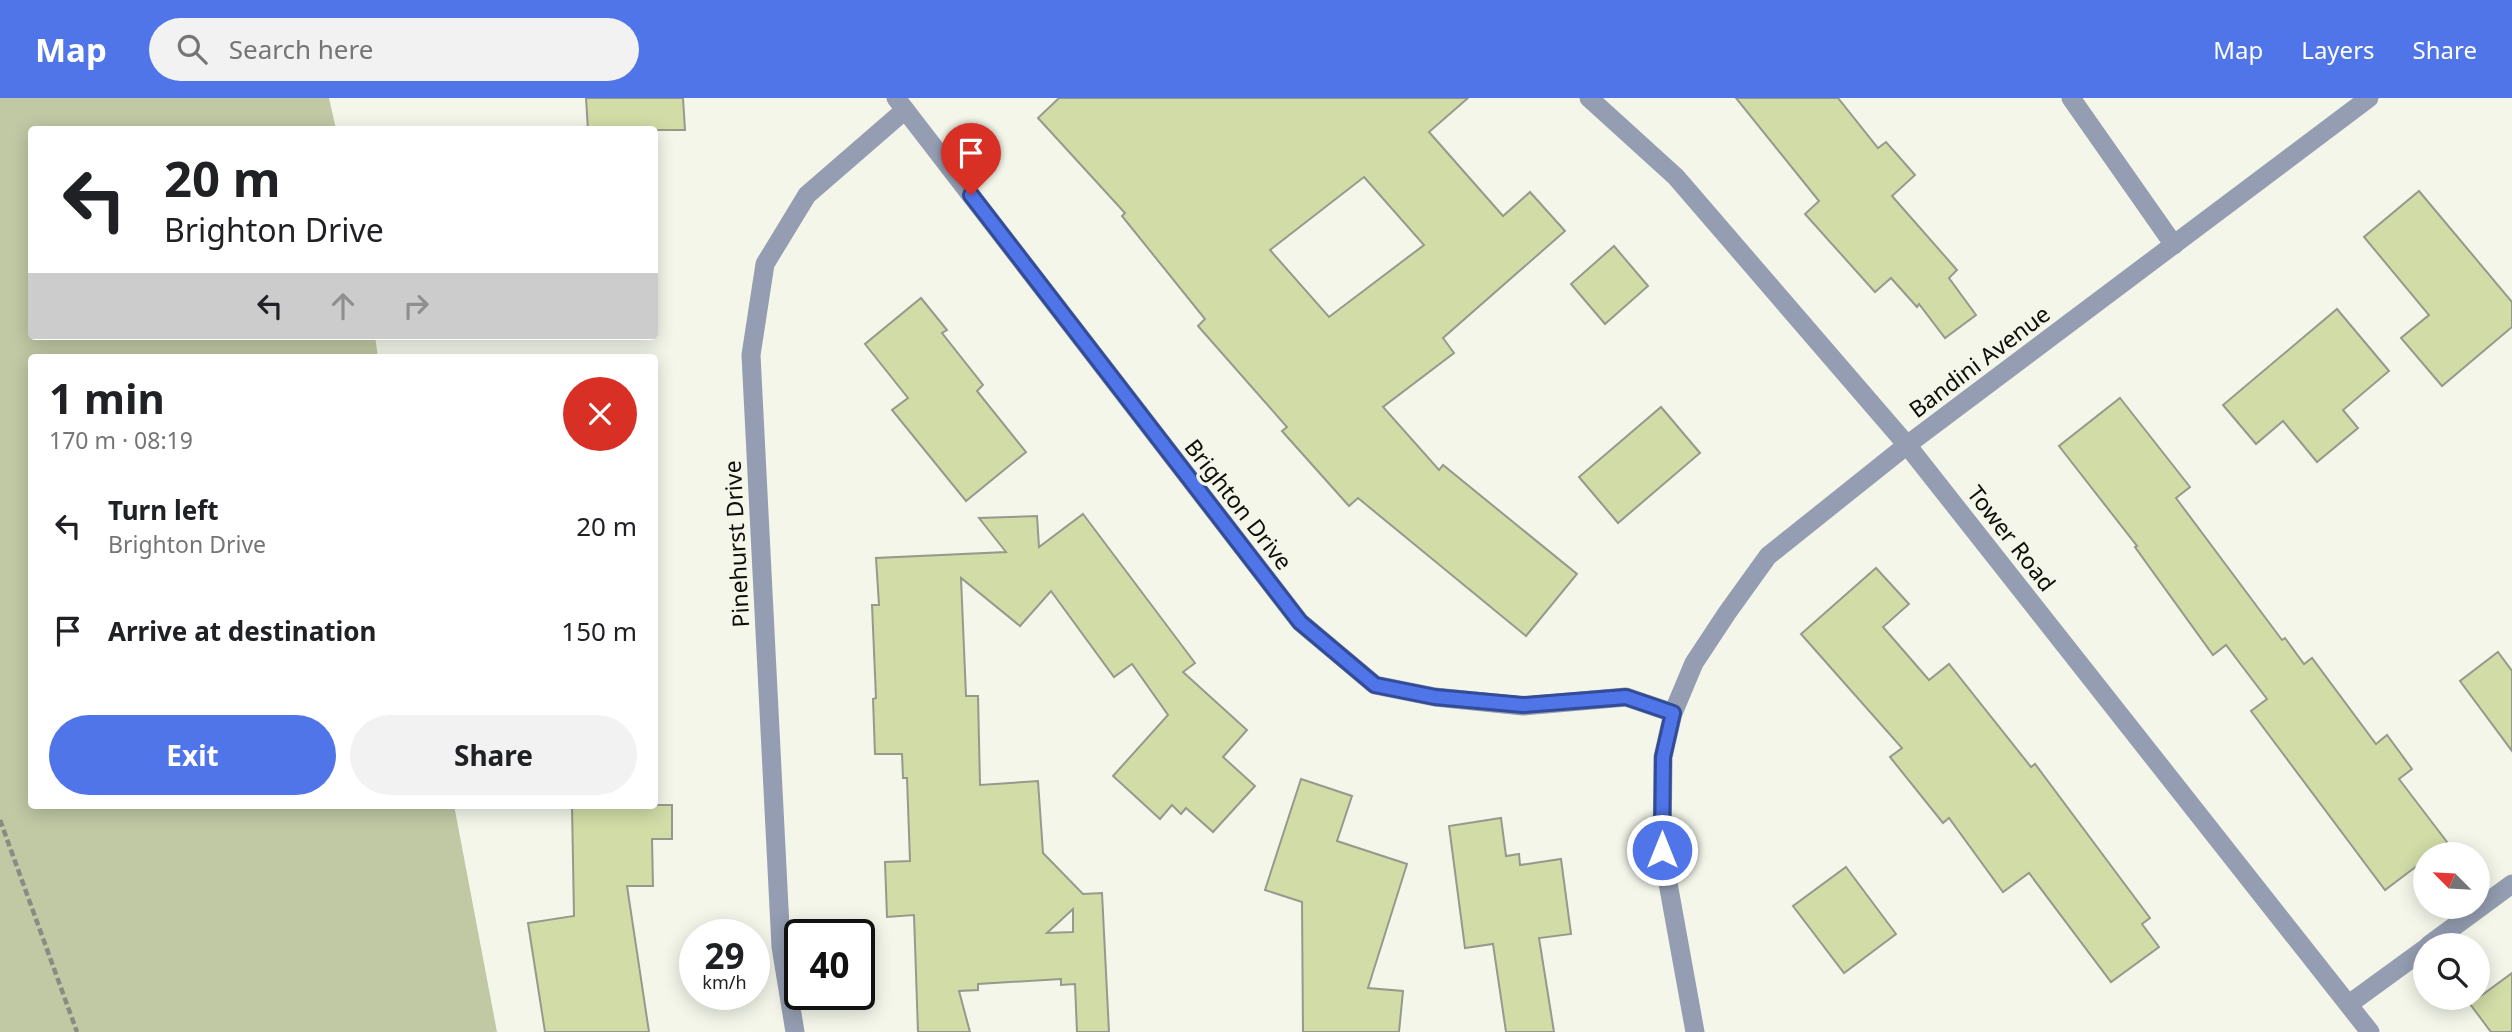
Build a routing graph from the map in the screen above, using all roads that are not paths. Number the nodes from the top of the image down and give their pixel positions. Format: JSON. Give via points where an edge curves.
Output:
{"nodes":[{"id":1,"x":1589,"y":98,"type":"edge"},
{"id":2,"x":2071,"y":98,"type":"edge"},
{"id":3,"x":2369,"y":98,"type":"edge"},
{"id":4,"x":900,"y":104,"type":"edge"},
{"id":5,"x":2174,"y":245,"type":"junction"},
{"id":6,"x":1907,"y":445,"type":"junction"},
{"id":7,"x":1673,"y":713,"type":"junction"},
{"id":8,"x":2512,"y":884,"type":"edge"},
{"id":9,"x":2446,"y":933,"type":"edge"},
{"id":10,"x":2413,"y":957,"type":"edge"},
{"id":11,"x":2349,"y":1004,"type":"junction"},
{"id":12,"x":795,"y":1032,"type":"edge"},
{"id":13,"x":1695,"y":1032,"type":"edge"},
{"id":14,"x":2370,"y":1032,"type":"edge"}],
"edges":[{"from":1,"to":6,"type":"street","name":"Tower Road","via":[[1676,177]]},
{"from":2,"to":5,"type":"street"},
{"from":3,"to":5,"type":"street","name":"Bandini Avenue"},
{"from":4,"to":7,"type":"street","name":"Brighton Drive","via":[[1300,622],[1375,685],[1435,697],[1523,705],[1626,697]]},
{"from":4,"to":12,"type":"street","name":"Pinehurst Drive","via":[[807,195],[765,264],[751,355],[781,947]]},
{"from":5,"to":6,"type":"street","name":"Bandini Avenue"},
{"from":6,"to":7,"type":"street","name":"Bandini Avenue","via":[[1768,556],[1694,663]]},
{"from":6,"to":11,"type":"street","name":"Tower Road"},
{"from":7,"to":13,"type":"street","name":"Bandini Avenue","via":[[1663,757],[1662,850]]},
{"from":8,"to":9,"type":"street"},
{"from":10,"to":11,"type":"street"},
{"from":11,"to":14,"type":"street","name":"Tower Road"}]}
